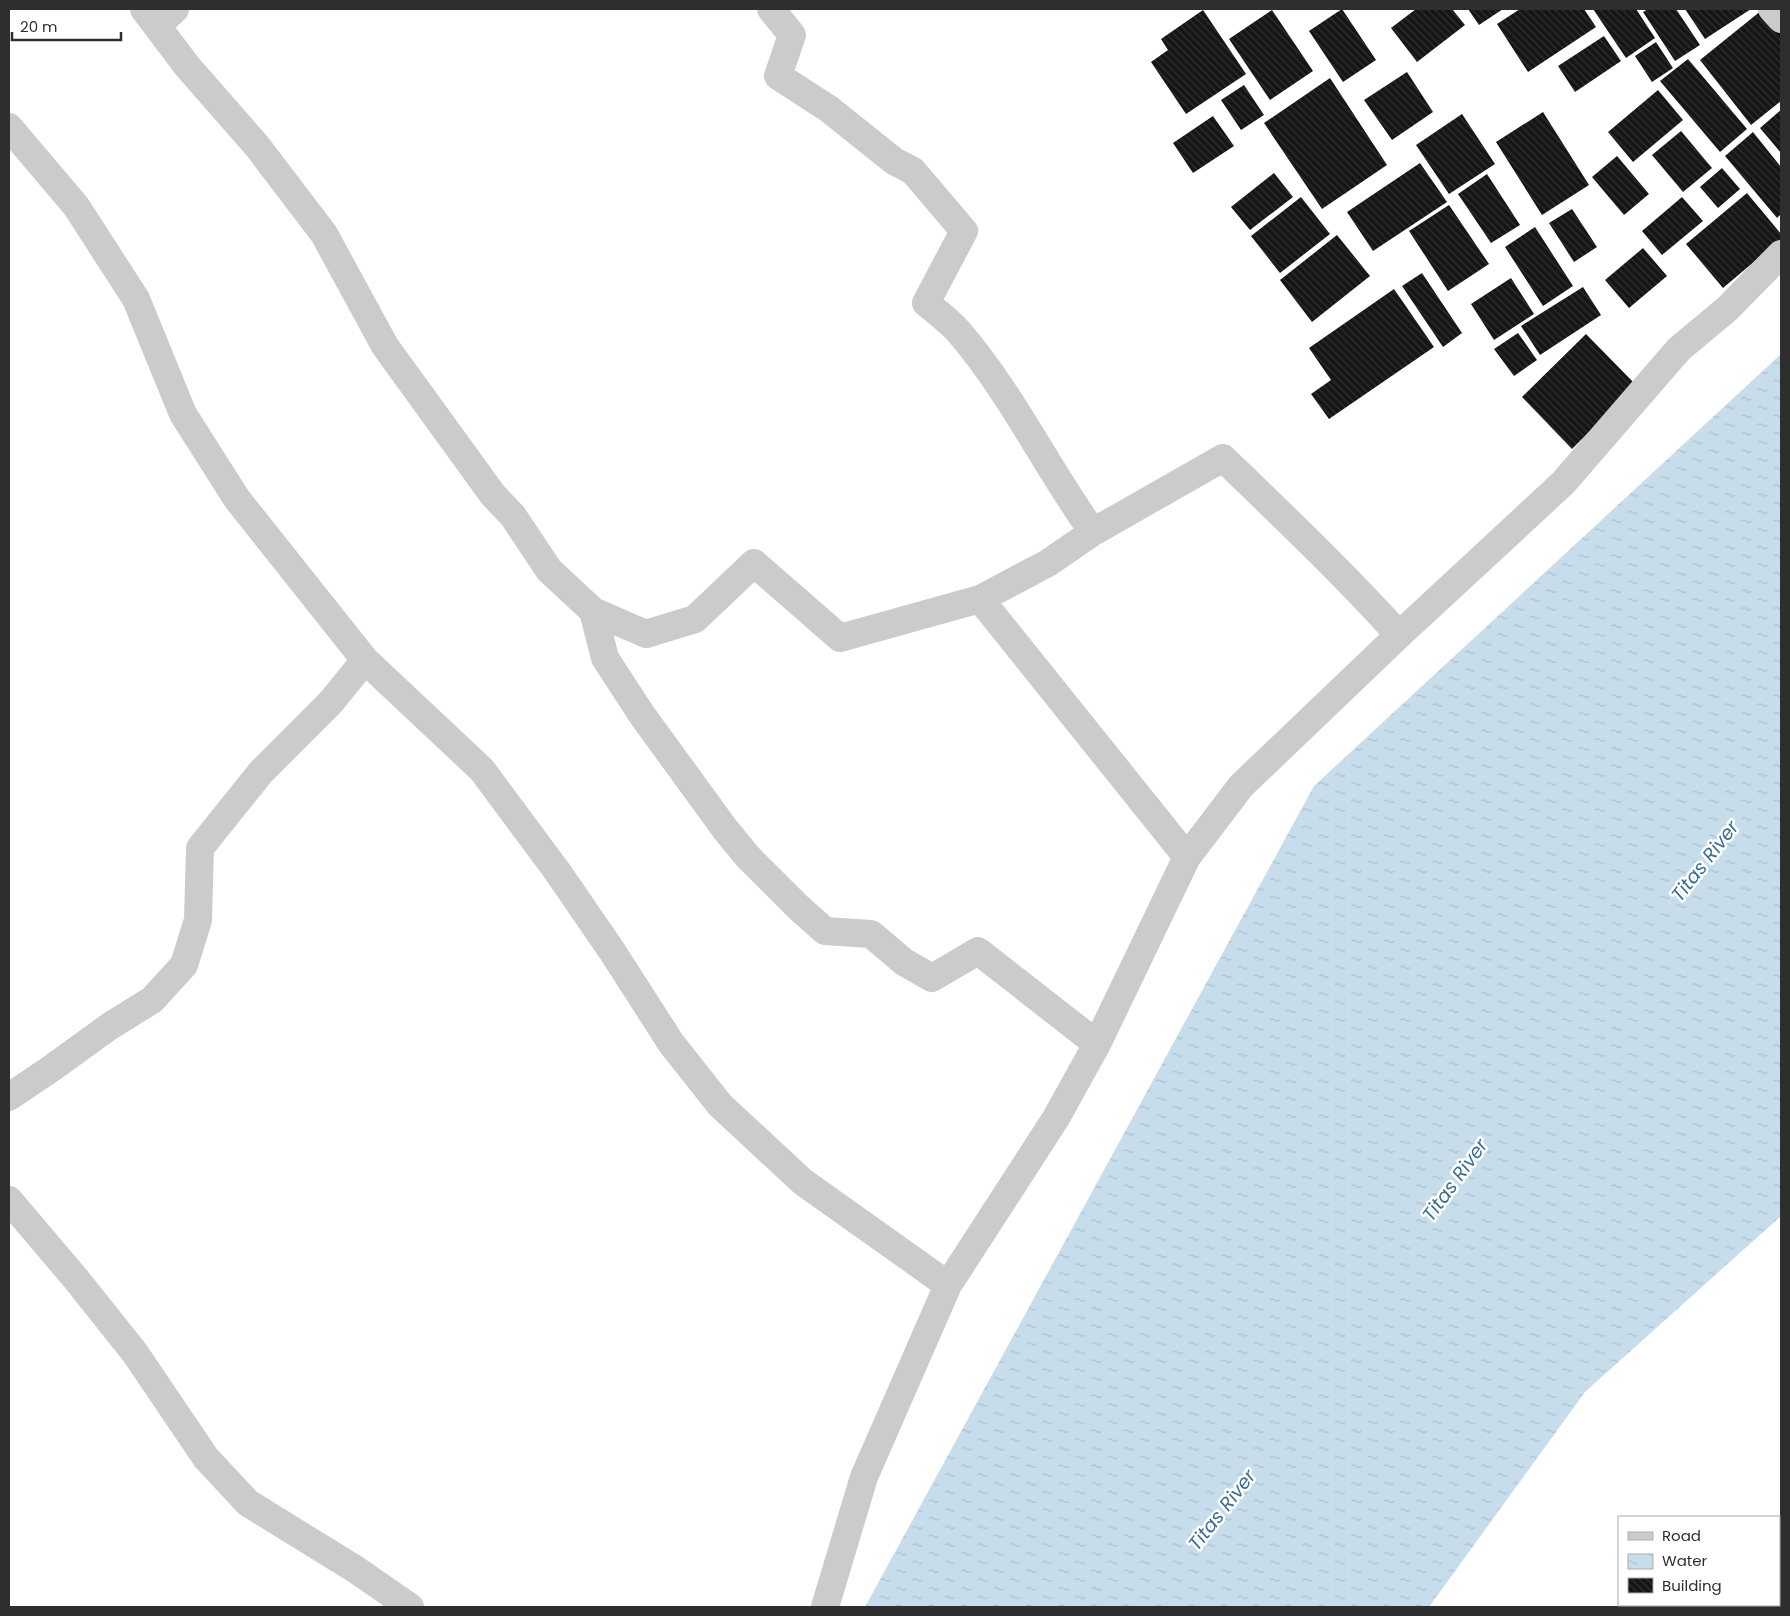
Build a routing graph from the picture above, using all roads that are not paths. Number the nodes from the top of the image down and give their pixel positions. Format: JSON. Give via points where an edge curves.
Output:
{"nodes":[{"id":1,"x":771,"y":9,"type":"edge"},
{"id":2,"x":1772,"y":9,"type":"edge"},
{"id":3,"x":159,"y":14,"type":"edge"},
{"id":4,"x":1781,"y":19,"type":"edge"},
{"id":5,"x":9,"y":127,"type":"edge"},
{"id":6,"x":1781,"y":254,"type":"edge"},
{"id":7,"x":1093,"y":532,"type":"junction"},
{"id":8,"x":980,"y":599,"type":"junction"},
{"id":9,"x":593,"y":611,"type":"junction"},
{"id":10,"x":1399,"y":635,"type":"junction"},
{"id":11,"x":365,"y":660,"type":"junction"},
{"id":12,"x":1187,"y":858,"type":"junction"},
{"id":13,"x":1097,"y":1044,"type":"junction"},
{"id":14,"x":9,"y":1098,"type":"edge"},
{"id":15,"x":14,"y":1215,"type":"edge"},
{"id":16,"x":948,"y":1285,"type":"junction"},
{"id":17,"x":402,"y":1605,"type":"edge"},
{"id":18,"x":826,"y":1607,"type":"edge"}],
"edges":[{"from":1,"to":7,"type":"street","via":[[792,35],[778,76],[829,108],[894,161],[913,171],[964,232],[926,303],[956,329],[984,363]]},
{"from":2,"to":4,"type":"street"},
{"from":3,"to":9,"type":"street","via":[[187,66],[257,146],[324,234],[385,346],[493,495],[513,516],[549,570]]},
{"from":5,"to":11,"type":"street","via":[[76,206],[136,299],[183,414],[237,499]]},
{"from":6,"to":10,"type":"street","via":[[1727,309],[1679,349],[1563,483]]},
{"from":7,"to":8,"type":"street","via":[[1048,562]]},
{"from":7,"to":10,"type":"street","via":[[1223,458],[1370,602]]},
{"from":8,"to":9,"type":"street","via":[[840,638],[754,563],[694,618],[646,634]]},
{"from":8,"to":12,"type":"street"},
{"from":9,"to":13,"type":"street","via":[[605,658],[696,790],[748,857],[825,931],[871,934],[904,962],[932,978],[978,951]]},
{"from":10,"to":12,"type":"street","via":[[1241,786]]},
{"from":11,"to":14,"type":"street","via":[[331,702],[261,772],[200,848],[198,920],[184,966],[152,1000]]},
{"from":11,"to":16,"type":"street","via":[[482,770],[557,871],[671,1043],[720,1105],[803,1182]]},
{"from":12,"to":13,"type":"street"},
{"from":13,"to":16,"type":"street","via":[[1056,1118]]},
{"from":15,"to":17,"type":"street","via":[[135,1353],[206,1458],[248,1503]]},
{"from":16,"to":18,"type":"street","via":[[864,1477]]}]}
